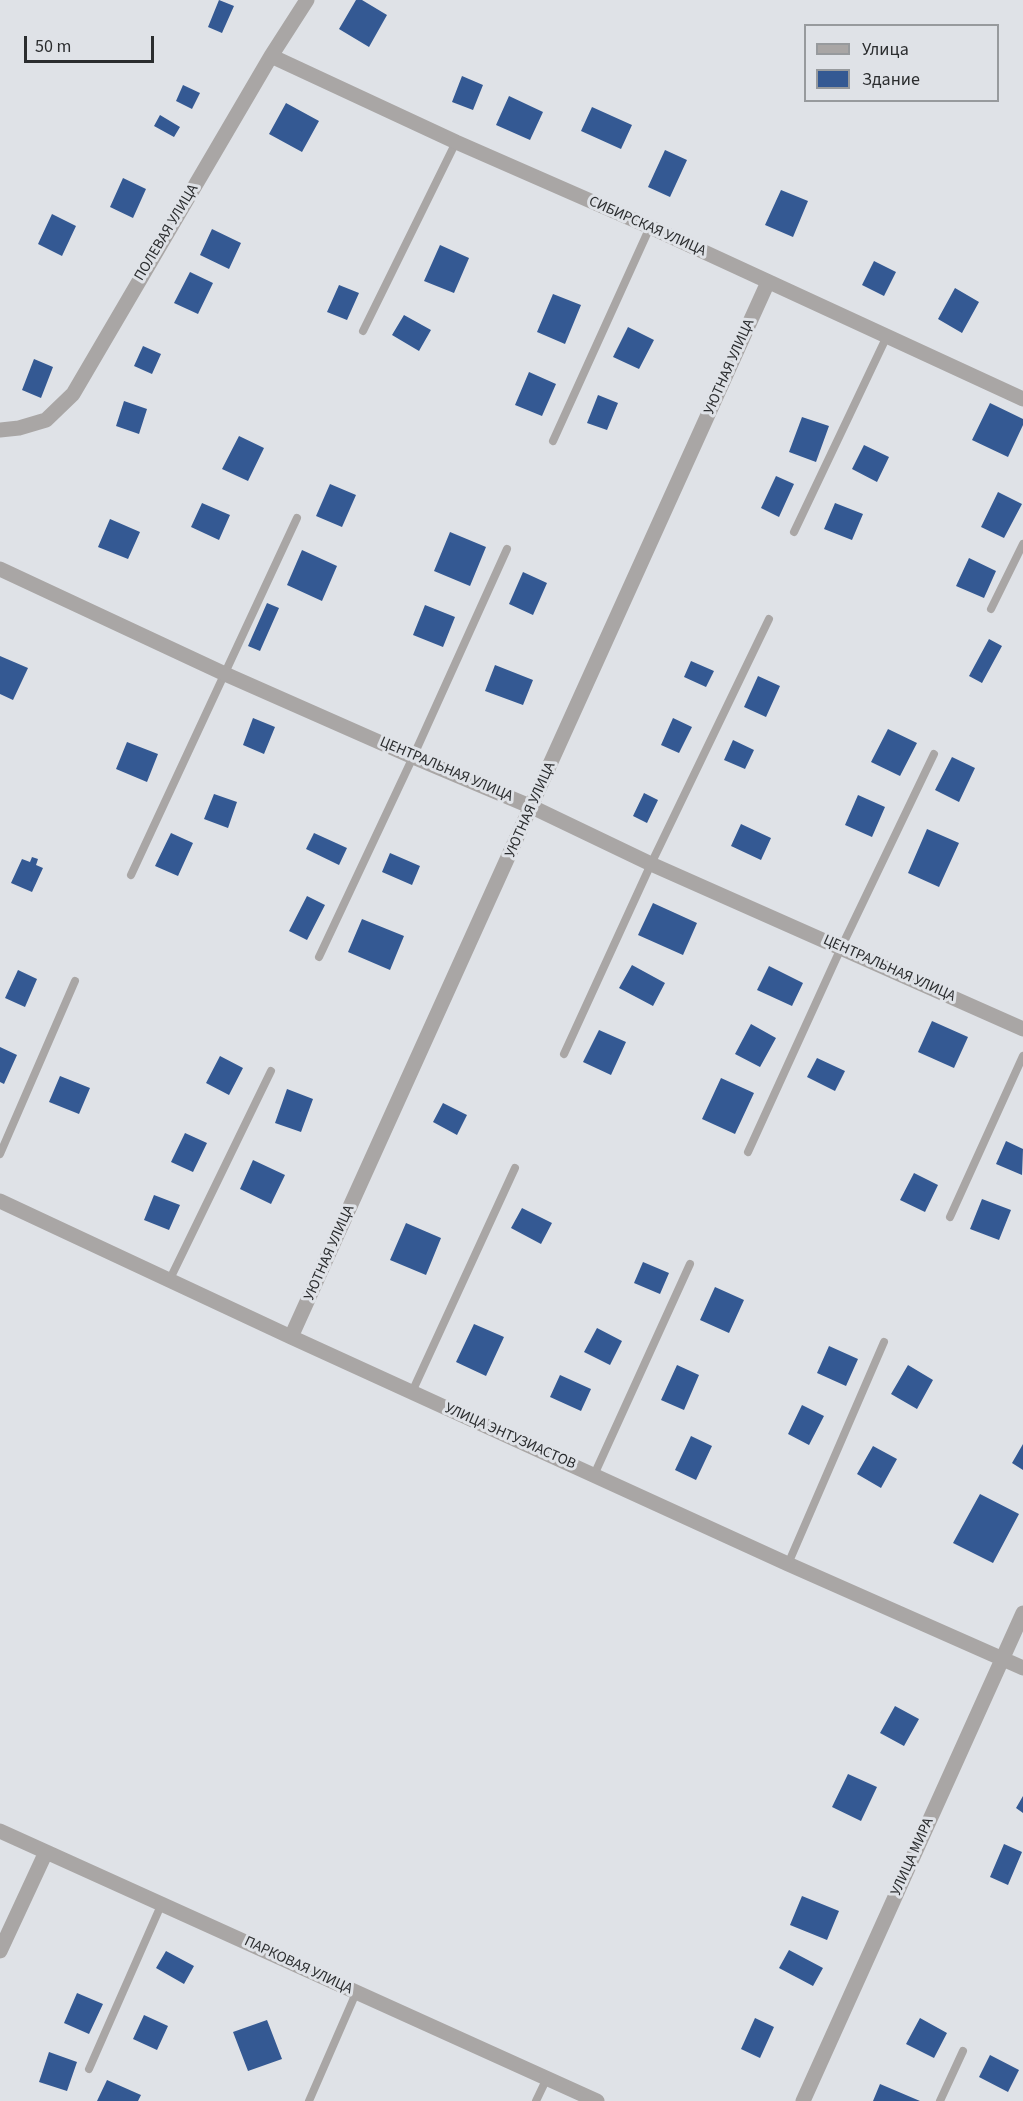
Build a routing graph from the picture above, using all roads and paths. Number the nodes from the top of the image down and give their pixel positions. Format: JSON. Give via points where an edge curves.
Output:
{"nodes":[{"id":1,"x":307,"y":0,"type":"edge"},
{"id":2,"x":271,"y":56,"type":"junction"},
{"id":3,"x":456,"y":142,"type":"junction"},
{"id":4,"x":650,"y":227,"type":"junction"},
{"id":5,"x":768,"y":282,"type":"junction"},
{"id":6,"x":363,"y":331,"type":"dead end"},
{"id":7,"x":887,"y":336,"type":"junction"},
{"id":8,"x":1023,"y":399,"type":"edge"},
{"id":9,"x":0,"y":430,"type":"edge"},
{"id":10,"x":553,"y":441,"type":"dead end"},
{"id":11,"x":297,"y":518,"type":"dead end"},
{"id":12,"x":794,"y":532,"type":"dead end"},
{"id":13,"x":1023,"y":544,"type":"edge"},
{"id":14,"x":507,"y":549,"type":"dead end"},
{"id":15,"x":0,"y":569,"type":"edge"},
{"id":16,"x":991,"y":609,"type":"dead end"},
{"id":17,"x":770,"y":619,"type":"dead end"},
{"id":18,"x":225,"y":674,"type":"junction"},
{"id":19,"x":934,"y":754,"type":"dead end"},
{"id":20,"x":413,"y":757,"type":"junction"},
{"id":21,"x":532,"y":807,"type":"junction"},
{"id":22,"x":651,"y":864,"type":"junction"},
{"id":23,"x":131,"y":875,"type":"dead end"},
{"id":24,"x":841,"y":948,"type":"junction"},
{"id":25,"x":319,"y":957,"type":"dead end"},
{"id":26,"x":75,"y":981,"type":"dead end"},
{"id":27,"x":1023,"y":1029,"type":"edge"},
{"id":28,"x":564,"y":1054,"type":"dead end"},
{"id":29,"x":1023,"y":1056,"type":"edge"},
{"id":30,"x":271,"y":1071,"type":"dead end"},
{"id":31,"x":748,"y":1152,"type":"dead end"},
{"id":32,"x":0,"y":1154,"type":"edge"},
{"id":33,"x":515,"y":1168,"type":"dead end"},
{"id":34,"x":0,"y":1201,"type":"edge"},
{"id":35,"x":950,"y":1217,"type":"dead end"},
{"id":36,"x":690,"y":1264,"type":"dead end"},
{"id":37,"x":169,"y":1281,"type":"junction"},
{"id":38,"x":291,"y":1337,"type":"junction"},
{"id":39,"x":884,"y":1342,"type":"dead end"},
{"id":40,"x":412,"y":1392,"type":"junction"},
{"id":41,"x":594,"y":1475,"type":"junction"},
{"id":42,"x":788,"y":1564,"type":"junction"},
{"id":43,"x":1023,"y":1613,"type":"edge"},
{"id":44,"x":1002,"y":1658,"type":"junction"},
{"id":45,"x":1023,"y":1668,"type":"edge"},
{"id":46,"x":0,"y":1831,"type":"edge"},
{"id":47,"x":46,"y":1852,"type":"junction"},
{"id":48,"x":162,"y":1904,"type":"junction"},
{"id":49,"x":0,"y":1951,"type":"edge"},
{"id":50,"x":356,"y":1993,"type":"junction"},
{"id":51,"x":963,"y":2051,"type":"dead end"},
{"id":52,"x":89,"y":2069,"type":"dead end"},
{"id":53,"x":547,"y":2078,"type":"junction"},
{"id":54,"x":309,"y":2101,"type":"edge"},
{"id":55,"x":536,"y":2101,"type":"edge"},
{"id":56,"x":597,"y":2101,"type":"edge"},
{"id":57,"x":803,"y":2101,"type":"edge"},
{"id":58,"x":940,"y":2101,"type":"edge"}],
"edges":[{"from":1,"to":2,"type":"street","name":"ПОЛЕВАЯ УЛИЦА"},
{"from":2,"to":3,"type":"street","name":"СИБИРСКАЯ УЛИЦА"},
{"from":2,"to":9,"type":"street","name":"ПОЛЕВАЯ УЛИЦА","via":[[74,394],[46,420]]},
{"from":3,"to":4,"type":"street","name":"СИБИРСКАЯ УЛИЦА"},
{"from":3,"to":6,"type":"lane"},
{"from":4,"to":5,"type":"street","name":"СИБИРСКАЯ УЛИЦА"},
{"from":4,"to":10,"type":"lane"},
{"from":5,"to":7,"type":"street","name":"СИБИРСКАЯ УЛИЦА"},
{"from":5,"to":21,"type":"street","name":"УЮТНАЯ УЛИЦА"},
{"from":7,"to":8,"type":"street","name":"СИБИРСКАЯ УЛИЦА"},
{"from":7,"to":12,"type":"lane"},
{"from":11,"to":18,"type":"lane"},
{"from":13,"to":16,"type":"lane"},
{"from":14,"to":20,"type":"lane"},
{"from":15,"to":18,"type":"street","name":"ЦЕНТРАЛЬНАЯ УЛИЦА"},
{"from":17,"to":22,"type":"lane"},
{"from":18,"to":20,"type":"street","name":"ЦЕНТРАЛЬНАЯ УЛИЦА"},
{"from":18,"to":23,"type":"lane"},
{"from":19,"to":24,"type":"lane"},
{"from":20,"to":21,"type":"street","name":"ЦЕНТРАЛЬНАЯ УЛИЦА"},
{"from":20,"to":25,"type":"lane"},
{"from":21,"to":22,"type":"street","name":"ЦЕНТРАЛЬНАЯ УЛИЦА"},
{"from":21,"to":38,"type":"street","name":"УЮТНАЯ УЛИЦА"},
{"from":22,"to":24,"type":"street","name":"ЦЕНТРАЛЬНАЯ УЛИЦА"},
{"from":22,"to":28,"type":"lane"},
{"from":24,"to":27,"type":"street","name":"ЦЕНТРАЛЬНАЯ УЛИЦА"},
{"from":24,"to":31,"type":"lane"},
{"from":26,"to":32,"type":"lane"},
{"from":29,"to":35,"type":"lane"},
{"from":30,"to":37,"type":"lane"},
{"from":33,"to":40,"type":"lane"},
{"from":34,"to":37,"type":"street","name":"УЛИЦА ЭНТУЗИАСТОВ"},
{"from":36,"to":41,"type":"lane"},
{"from":37,"to":38,"type":"street","name":"УЛИЦА ЭНТУЗИАСТОВ"},
{"from":38,"to":40,"type":"street","name":"УЛИЦА ЭНТУЗИАСТОВ"},
{"from":39,"to":42,"type":"lane"},
{"from":40,"to":41,"type":"street","name":"УЛИЦА ЭНТУЗИАСТОВ"},
{"from":41,"to":42,"type":"street","name":"УЛИЦА ЭНТУЗИАСТОВ"},
{"from":42,"to":44,"type":"street","name":"УЛИЦА ЭНТУЗИАСТОВ"},
{"from":43,"to":44,"type":"street","name":"УЛИЦА МИРА"},
{"from":44,"to":45,"type":"street","name":"УЛИЦА ЭНТУЗИАСТОВ"},
{"from":44,"to":57,"type":"street","name":"УЛИЦА МИРА"},
{"from":46,"to":47,"type":"street","name":"ПАРКОВАЯ УЛИЦА"},
{"from":47,"to":48,"type":"street","name":"ПАРКОВАЯ УЛИЦА"},
{"from":47,"to":49,"type":"street"},
{"from":48,"to":50,"type":"street","name":"ПАРКОВАЯ УЛИЦА"},
{"from":48,"to":52,"type":"lane"},
{"from":50,"to":53,"type":"street","name":"ПАРКОВАЯ УЛИЦА"},
{"from":50,"to":54,"type":"lane"},
{"from":51,"to":58,"type":"lane"},
{"from":53,"to":55,"type":"lane"},
{"from":53,"to":56,"type":"street","name":"ПАРКОВАЯ УЛИЦА"}]}
